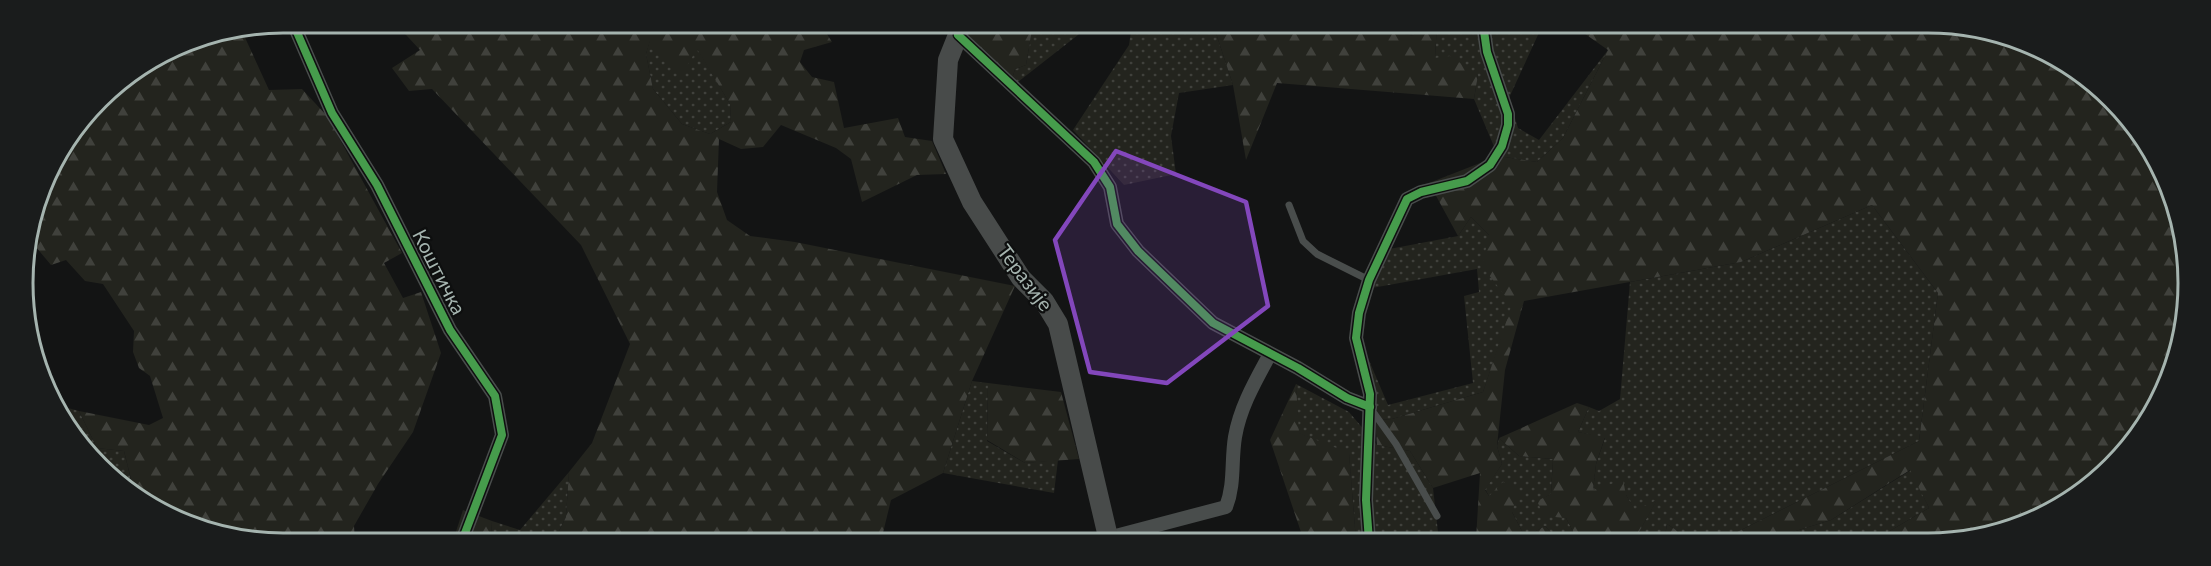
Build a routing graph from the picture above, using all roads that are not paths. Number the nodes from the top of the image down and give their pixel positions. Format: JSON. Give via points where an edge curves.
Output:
{"nodes":[{"id":1,"x":298,"y":33,"type":"edge"},
{"id":2,"x":958,"y":33,"type":"edge"},
{"id":3,"x":963,"y":33,"type":"edge"},
{"id":4,"x":1484,"y":33,"type":"edge"},
{"id":5,"x":1289,"y":205,"type":"dead end"},
{"id":6,"x":1369,"y":280,"type":"junction"},
{"id":7,"x":1270,"y":354,"type":"junction"},
{"id":8,"x":1370,"y":406,"type":"junction"},
{"id":9,"x":1437,"y":516,"type":"dead end"},
{"id":10,"x":465,"y":533,"type":"edge"},
{"id":11,"x":1108,"y":533,"type":"edge"},
{"id":12,"x":1131,"y":533,"type":"edge"},
{"id":13,"x":1368,"y":533,"type":"edge"}],
"edges":[{"from":1,"to":10,"type":"street","name":"Коштичка","via":[[332,113],[377,185],[450,330],[495,396],[502,435]]},
{"from":2,"to":11,"type":"street","name":"Теразије","via":[[948,60],[943,140],[972,202],[1021,278],[1044,301],[1058,324]]},
{"from":3,"to":7,"type":"street","via":[[1094,162],[1110,187],[1117,224],[1138,251],[1213,323]]},
{"from":4,"to":6,"type":"street","via":[[1508,114],[1502,146],[1490,165],[1467,182],[1407,199]]},
{"from":5,"to":6,"type":"lane","via":[[1303,241],[1317,254]]},
{"from":6,"to":8,"type":"street","via":[[1356,338]]},
{"from":7,"to":8,"type":"street","via":[[1347,398]]},
{"from":7,"to":12,"type":"street","via":[[1238,425],[1231,494],[1226,507]]},
{"from":8,"to":9,"type":"lane"},
{"from":8,"to":13,"type":"street"}]}
